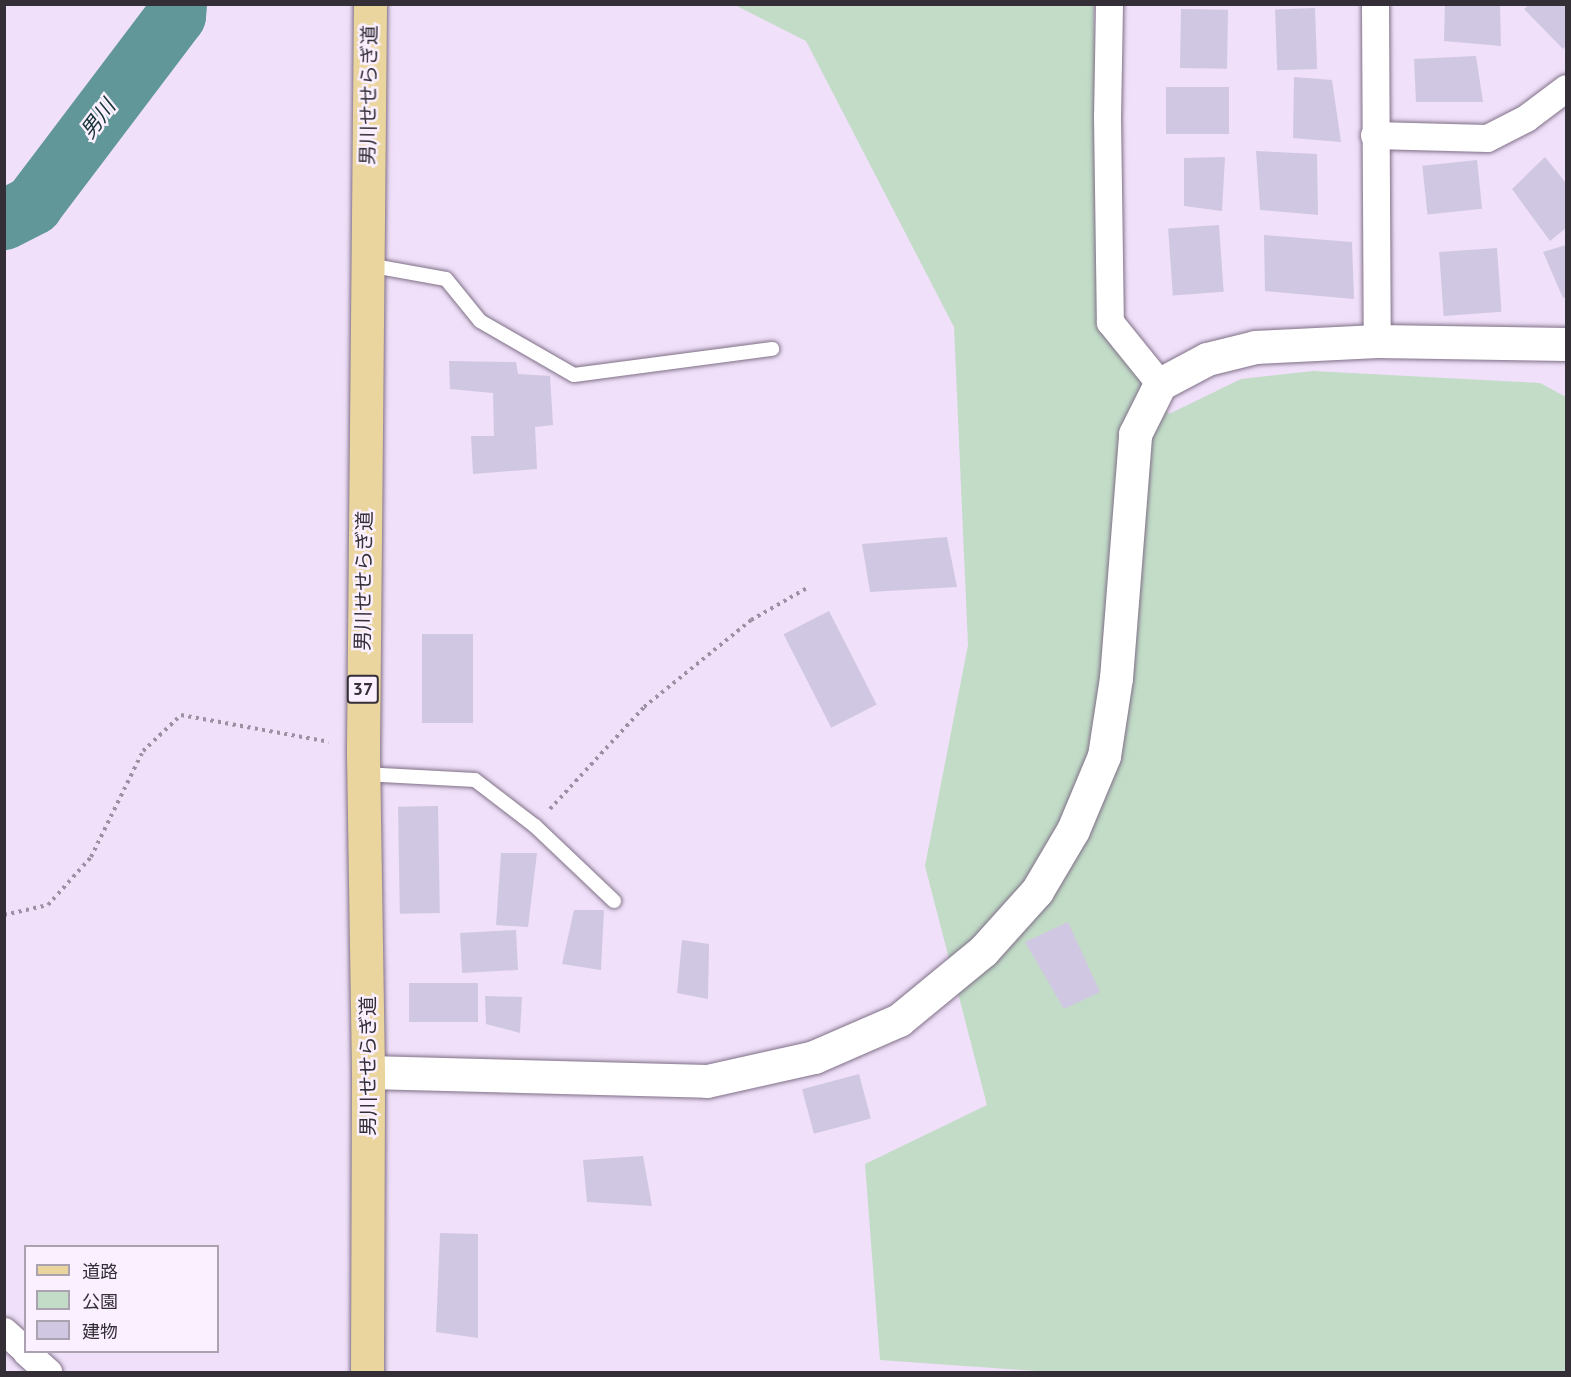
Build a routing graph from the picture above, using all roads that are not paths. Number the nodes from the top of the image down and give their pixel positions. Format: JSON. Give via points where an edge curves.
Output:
{"nodes":[{"id":1,"x":370,"y":4,"type":"edge"},
{"id":2,"x":1109,"y":4,"type":"edge"},
{"id":3,"x":1376,"y":4,"type":"edge"},
{"id":4,"x":1566,"y":88,"type":"edge"},
{"id":5,"x":1374,"y":135,"type":"junction"},
{"id":6,"x":368,"y":265,"type":"junction"},
{"id":7,"x":1377,"y":341,"type":"junction"},
{"id":8,"x":1566,"y":344,"type":"edge"},
{"id":9,"x":772,"y":349,"type":"dead end"},
{"id":10,"x":1160,"y":384,"type":"junction"},
{"id":11,"x":363,"y":761,"type":"junction"},
{"id":12,"x":614,"y":901,"type":"dead end"},
{"id":13,"x":368,"y":1072,"type":"junction"},
{"id":14,"x":4,"y":1331,"type":"edge"},
{"id":15,"x":24,"y":1349,"type":"edge"},
{"id":16,"x":28,"y":1353,"type":"edge"},
{"id":17,"x":48,"y":1372,"type":"edge"},
{"id":18,"x":367,"y":1372,"type":"edge"}],
"edges":[{"from":1,"to":6,"type":"main road","name":"男川せせらぎ道","number":"37"},
{"from":2,"to":10,"type":"street","via":[[1110,322]]},
{"from":3,"to":5,"type":"street"},
{"from":4,"to":5,"type":"street","via":[[1526,118],[1487,138]]},
{"from":5,"to":7,"type":"street"},
{"from":6,"to":9,"type":"lane","via":[[446,279],[480,321],[574,375]]},
{"from":6,"to":11,"type":"main road","name":"男川せせらぎ道","number":"37"},
{"from":7,"to":8,"type":"street"},
{"from":7,"to":10,"type":"street","via":[[1256,347],[1207,359]]},
{"from":10,"to":13,"type":"street","via":[[1134,434],[1116,678],[1104,756],[1073,830],[1037,891],[983,951],[899,1020],[814,1058],[707,1082]]},
{"from":11,"to":12,"type":"lane","via":[[475,780],[535,826]]},
{"from":11,"to":13,"type":"main road","name":"男川せせらぎ道","number":"37"},
{"from":13,"to":18,"type":"main road","name":"男川せせらぎ道","number":"37"},
{"from":14,"to":15,"type":"street"},
{"from":16,"to":17,"type":"street"}]}
